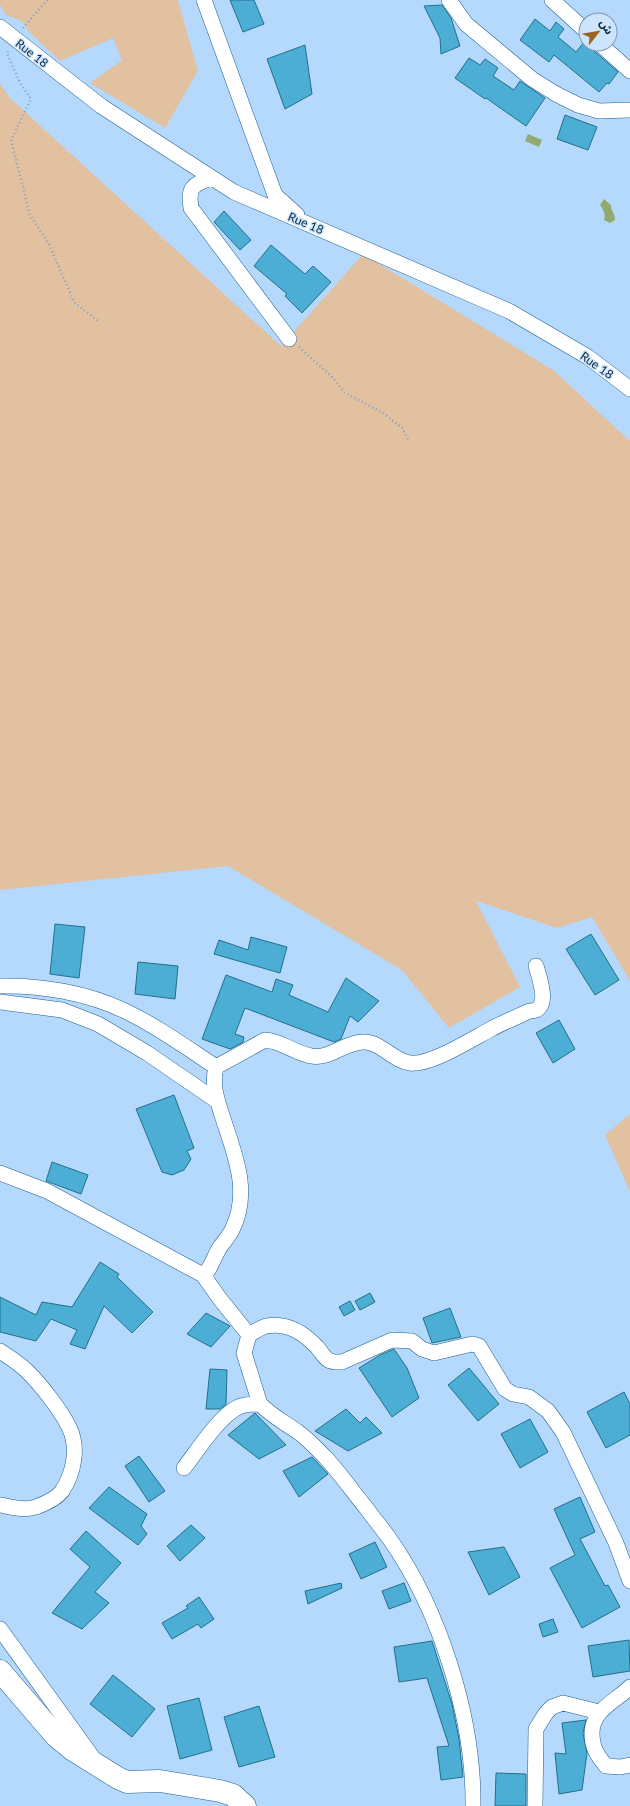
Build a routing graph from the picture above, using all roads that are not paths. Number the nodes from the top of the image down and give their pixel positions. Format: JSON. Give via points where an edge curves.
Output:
{"nodes":[{"id":1,"x":204,"y":0,"type":"edge"},
{"id":2,"x":449,"y":0,"type":"edge"},
{"id":3,"x":552,"y":0,"type":"edge"},
{"id":4,"x":578,"y":24,"type":"edge"},
{"id":5,"x":0,"y":27,"type":"edge"},
{"id":6,"x":609,"y":52,"type":"edge"},
{"id":7,"x":630,"y":71,"type":"edge"},
{"id":8,"x":630,"y":110,"type":"edge"},
{"id":9,"x":211,"y":178,"type":"junction"},
{"id":10,"x":304,"y":222,"type":"junction"},
{"id":11,"x":289,"y":339,"type":"road end"},
{"id":12,"x":630,"y":389,"type":"edge"},
{"id":13,"x":536,"y":966,"type":"dead end"},
{"id":14,"x":0,"y":986,"type":"edge"},
{"id":15,"x":0,"y":1002,"type":"edge"},
{"id":16,"x":216,"y":1068,"type":"junction"},
{"id":17,"x":217,"y":1101,"type":"junction"},
{"id":18,"x":0,"y":1173,"type":"edge"},
{"id":19,"x":203,"y":1275,"type":"junction"},
{"id":20,"x":249,"y":1335,"type":"junction"},
{"id":21,"x":0,"y":1351,"type":"edge"},
{"id":22,"x":260,"y":1404,"type":"junction"},
{"id":23,"x":184,"y":1468,"type":"dead end"},
{"id":24,"x":0,"y":1505,"type":"edge"},
{"id":25,"x":630,"y":1581,"type":"edge"},
{"id":26,"x":0,"y":1629,"type":"edge"},
{"id":27,"x":0,"y":1671,"type":"edge"},
{"id":28,"x":630,"y":1687,"type":"edge"},
{"id":29,"x":599,"y":1712,"type":"junction"},
{"id":30,"x":97,"y":1764,"type":"junction"},
{"id":31,"x":630,"y":1765,"type":"edge"},
{"id":32,"x":245,"y":1806,"type":"edge"},
{"id":33,"x":473,"y":1806,"type":"edge"},
{"id":34,"x":535,"y":1806,"type":"edge"}],
"edges":[{"from":1,"to":10,"type":"street","via":[[275,195]]},
{"from":2,"to":8,"type":"street","via":[[466,24],[532,79],[556,94],[578,105],[599,111]]},
{"from":3,"to":4,"type":"street"},
{"from":5,"to":9,"type":"street","name":"Rue 18","via":[[101,106]]},
{"from":6,"to":7,"type":"street"},
{"from":9,"to":10,"type":"street","name":"Rue 18","via":[[234,192]]},
{"from":9,"to":11,"type":"street","via":[[190,189],[191,208]]},
{"from":10,"to":12,"type":"street","name":"Rue 18","via":[[509,311],[588,357]]},
{"from":13,"to":16,"type":"street","via":[[543,993],[542,1005],[537,1010],[527,1012],[420,1063],[409,1063],[394,1057],[365,1041],[354,1042],[322,1056],[311,1056],[265,1040]]},
{"from":14,"to":16,"type":"street","via":[[28,987],[105,1002],[151,1025]]},
{"from":15,"to":17,"type":"street","via":[[62,1010],[98,1024],[147,1053]]},
{"from":16,"to":17,"type":"street","via":[[213,1078]]},
{"from":17,"to":19,"type":"street","via":[[241,1180],[241,1205],[232,1230],[214,1257],[209,1271]]},
{"from":18,"to":19,"type":"street","via":[[48,1191]]},
{"from":19,"to":20,"type":"street"},
{"from":20,"to":22,"type":"street","via":[[244,1353]]},
{"from":20,"to":25,"type":"street","via":[[265,1326],[296,1329],[318,1348],[326,1359],[333,1362],[342,1362],[392,1340],[412,1341],[422,1349],[434,1353],[472,1344],[479,1346],[505,1389],[513,1394],[529,1397],[548,1411],[564,1432],[616,1543]]},
{"from":21,"to":24,"type":"street","via":[[26,1370],[44,1390],[69,1427],[74,1450],[70,1476],[61,1492],[49,1501],[21,1509]]},
{"from":22,"to":23,"type":"street","via":[[240,1406],[228,1414]]},
{"from":22,"to":33,"type":"street","via":[[299,1433],[325,1458],[389,1538],[408,1569],[440,1636],[455,1682],[469,1744],[474,1783]]},
{"from":26,"to":30,"type":"street"},
{"from":27,"to":30,"type":"main road","via":[[56,1736]]},
{"from":28,"to":29,"type":"street"},
{"from":29,"to":31,"type":"street","via":[[592,1727],[592,1745],[596,1754],[606,1766]]},
{"from":29,"to":34,"type":"street","via":[[563,1704],[552,1708],[543,1717],[536,1729]]},
{"from":30,"to":32,"type":"main road","via":[[127,1782],[160,1781],[220,1791],[233,1794]]}]}
